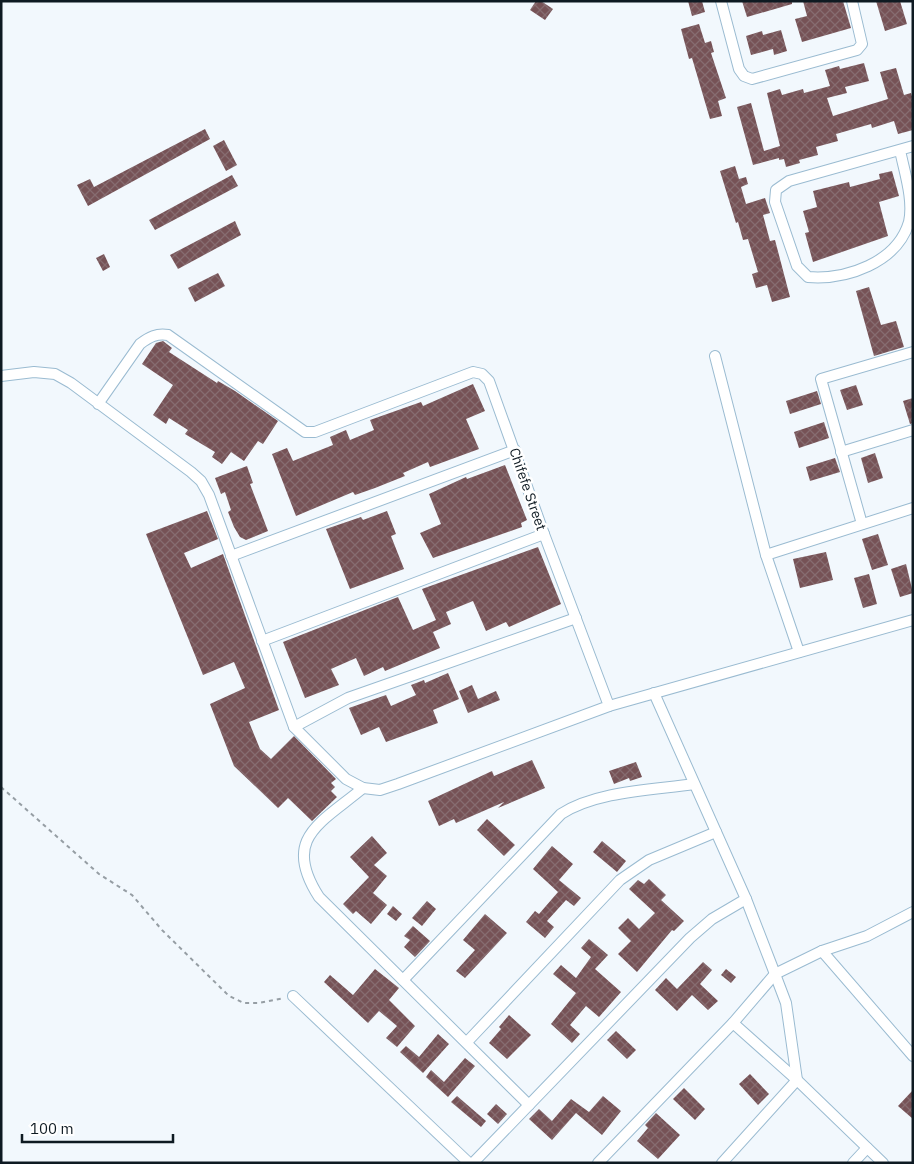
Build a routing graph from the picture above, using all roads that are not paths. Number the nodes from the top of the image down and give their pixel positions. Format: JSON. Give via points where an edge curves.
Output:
{"nodes":[{"id":1,"x":721,"y":1,"type":"edge"},
{"id":2,"x":852,"y":1,"type":"edge"},
{"id":3,"x":913,"y":146,"type":"edge"},
{"id":4,"x":900,"y":150,"type":"junction"},
{"id":5,"x":913,"y":352,"type":"edge"},
{"id":6,"x":715,"y":356,"type":"dead end"},
{"id":7,"x":1,"y":376,"type":"edge"},
{"id":8,"x":98,"y":404,"type":"junction"},
{"id":9,"x":913,"y":430,"type":"edge"},
{"id":10,"x":514,"y":450,"type":"junction"},
{"id":11,"x":841,"y":452,"type":"junction"},
{"id":12,"x":913,"y":508,"type":"edge"},
{"id":13,"x":862,"y":524,"type":"junction"},
{"id":14,"x":544,"y":534,"type":"junction"},
{"id":15,"x":766,"y":555,"type":"junction"},
{"id":16,"x":231,"y":556,"type":"junction"},
{"id":17,"x":576,"y":618,"type":"junction"},
{"id":18,"x":913,"y":620,"type":"edge"},
{"id":19,"x":262,"y":641,"type":"junction"},
{"id":20,"x":799,"y":652,"type":"junction"},
{"id":21,"x":654,"y":693,"type":"junction"},
{"id":22,"x":609,"y":706,"type":"junction"},
{"id":23,"x":294,"y":727,"type":"junction"},
{"id":24,"x":694,"y":784,"type":"junction"},
{"id":25,"x":363,"y":788,"type":"junction"},
{"id":26,"x":716,"y":832,"type":"junction"},
{"id":27,"x":746,"y":898,"type":"junction"},
{"id":28,"x":913,"y":912,"type":"edge"},
{"id":29,"x":822,"y":951,"type":"junction"},
{"id":30,"x":775,"y":974,"type":"junction"},
{"id":31,"x":403,"y":980,"type":"junction"},
{"id":32,"x":293,"y":996,"type":"road end"},
{"id":33,"x":733,"y":1023,"type":"junction"},
{"id":34,"x":467,"y":1042,"type":"junction"},
{"id":35,"x":913,"y":1056,"type":"edge"},
{"id":36,"x":797,"y":1080,"type":"junction"},
{"id":37,"x":529,"y":1105,"type":"junction"},
{"id":38,"x":867,"y":1148,"type":"junction"},
{"id":39,"x":469,"y":1163,"type":"edge"},
{"id":40,"x":474,"y":1163,"type":"edge"},
{"id":41,"x":598,"y":1163,"type":"edge"},
{"id":42,"x":722,"y":1163,"type":"edge"},
{"id":43,"x":853,"y":1163,"type":"edge"},
{"id":44,"x":883,"y":1163,"type":"edge"}],
"edges":[{"from":1,"to":2,"type":"street","via":[[739,69],[752,79],[857,50],[862,44],[862,37]]},
{"from":3,"to":4,"type":"street"},
{"from":4,"to":4,"type":"street","via":[[789,181],[776,190],[775,202],[798,266],[808,277],[827,278],[855,271],[884,258],[899,241],[909,222],[910,199]]},
{"from":5,"to":11,"type":"street","via":[[820,379]]},
{"from":6,"to":15,"type":"street"},
{"from":7,"to":8,"type":"street","via":[[34,372],[55,374]]},
{"from":8,"to":10,"type":"street","name":"Chifefe Street","via":[[140,344],[160,334],[168,335],[305,432],[315,432],[473,372],[482,374],[489,381]]},
{"from":8,"to":16,"type":"street","via":[[201,481]]},
{"from":9,"to":11,"type":"street"},
{"from":10,"to":14,"type":"street","name":"Chifefe Street"},
{"from":10,"to":16,"type":"street"},
{"from":11,"to":13,"type":"street"},
{"from":12,"to":13,"type":"street"},
{"from":13,"to":15,"type":"street"},
{"from":14,"to":17,"type":"street","name":"Chifefe Street"},
{"from":14,"to":19,"type":"street"},
{"from":15,"to":20,"type":"street"},
{"from":16,"to":19,"type":"street"},
{"from":17,"to":22,"type":"street","name":"Chifefe Street"},
{"from":17,"to":23,"type":"street","via":[[348,698]]},
{"from":18,"to":20,"type":"street"},
{"from":19,"to":23,"type":"street"},
{"from":20,"to":21,"type":"street"},
{"from":21,"to":22,"type":"street"},
{"from":21,"to":24,"type":"street"},
{"from":22,"to":25,"type":"street","via":[[389,787],[380,790]]},
{"from":23,"to":25,"type":"street","via":[[346,779]]},
{"from":24,"to":26,"type":"street"},
{"from":24,"to":31,"type":"street","via":[[574,805],[561,814]]},
{"from":25,"to":31,"type":"street","via":[[311,832],[303,848],[304,864],[309,882],[319,897]]},
{"from":26,"to":27,"type":"street"},
{"from":26,"to":34,"type":"street","via":[[649,860],[620,880]]},
{"from":27,"to":30,"type":"street"},
{"from":27,"to":37,"type":"street","via":[[712,919],[690,938]]},
{"from":28,"to":29,"type":"street","via":[[867,936]]},
{"from":29,"to":30,"type":"street"},
{"from":29,"to":35,"type":"street"},
{"from":30,"to":33,"type":"street"},
{"from":30,"to":36,"type":"street","via":[[786,1003]]},
{"from":31,"to":34,"type":"street"},
{"from":32,"to":39,"type":"street"},
{"from":33,"to":36,"type":"street"},
{"from":33,"to":41,"type":"street"},
{"from":34,"to":37,"type":"street"},
{"from":36,"to":38,"type":"street"},
{"from":36,"to":42,"type":"street"},
{"from":37,"to":40,"type":"street"},
{"from":38,"to":43,"type":"street"},
{"from":38,"to":44,"type":"street"}]}
